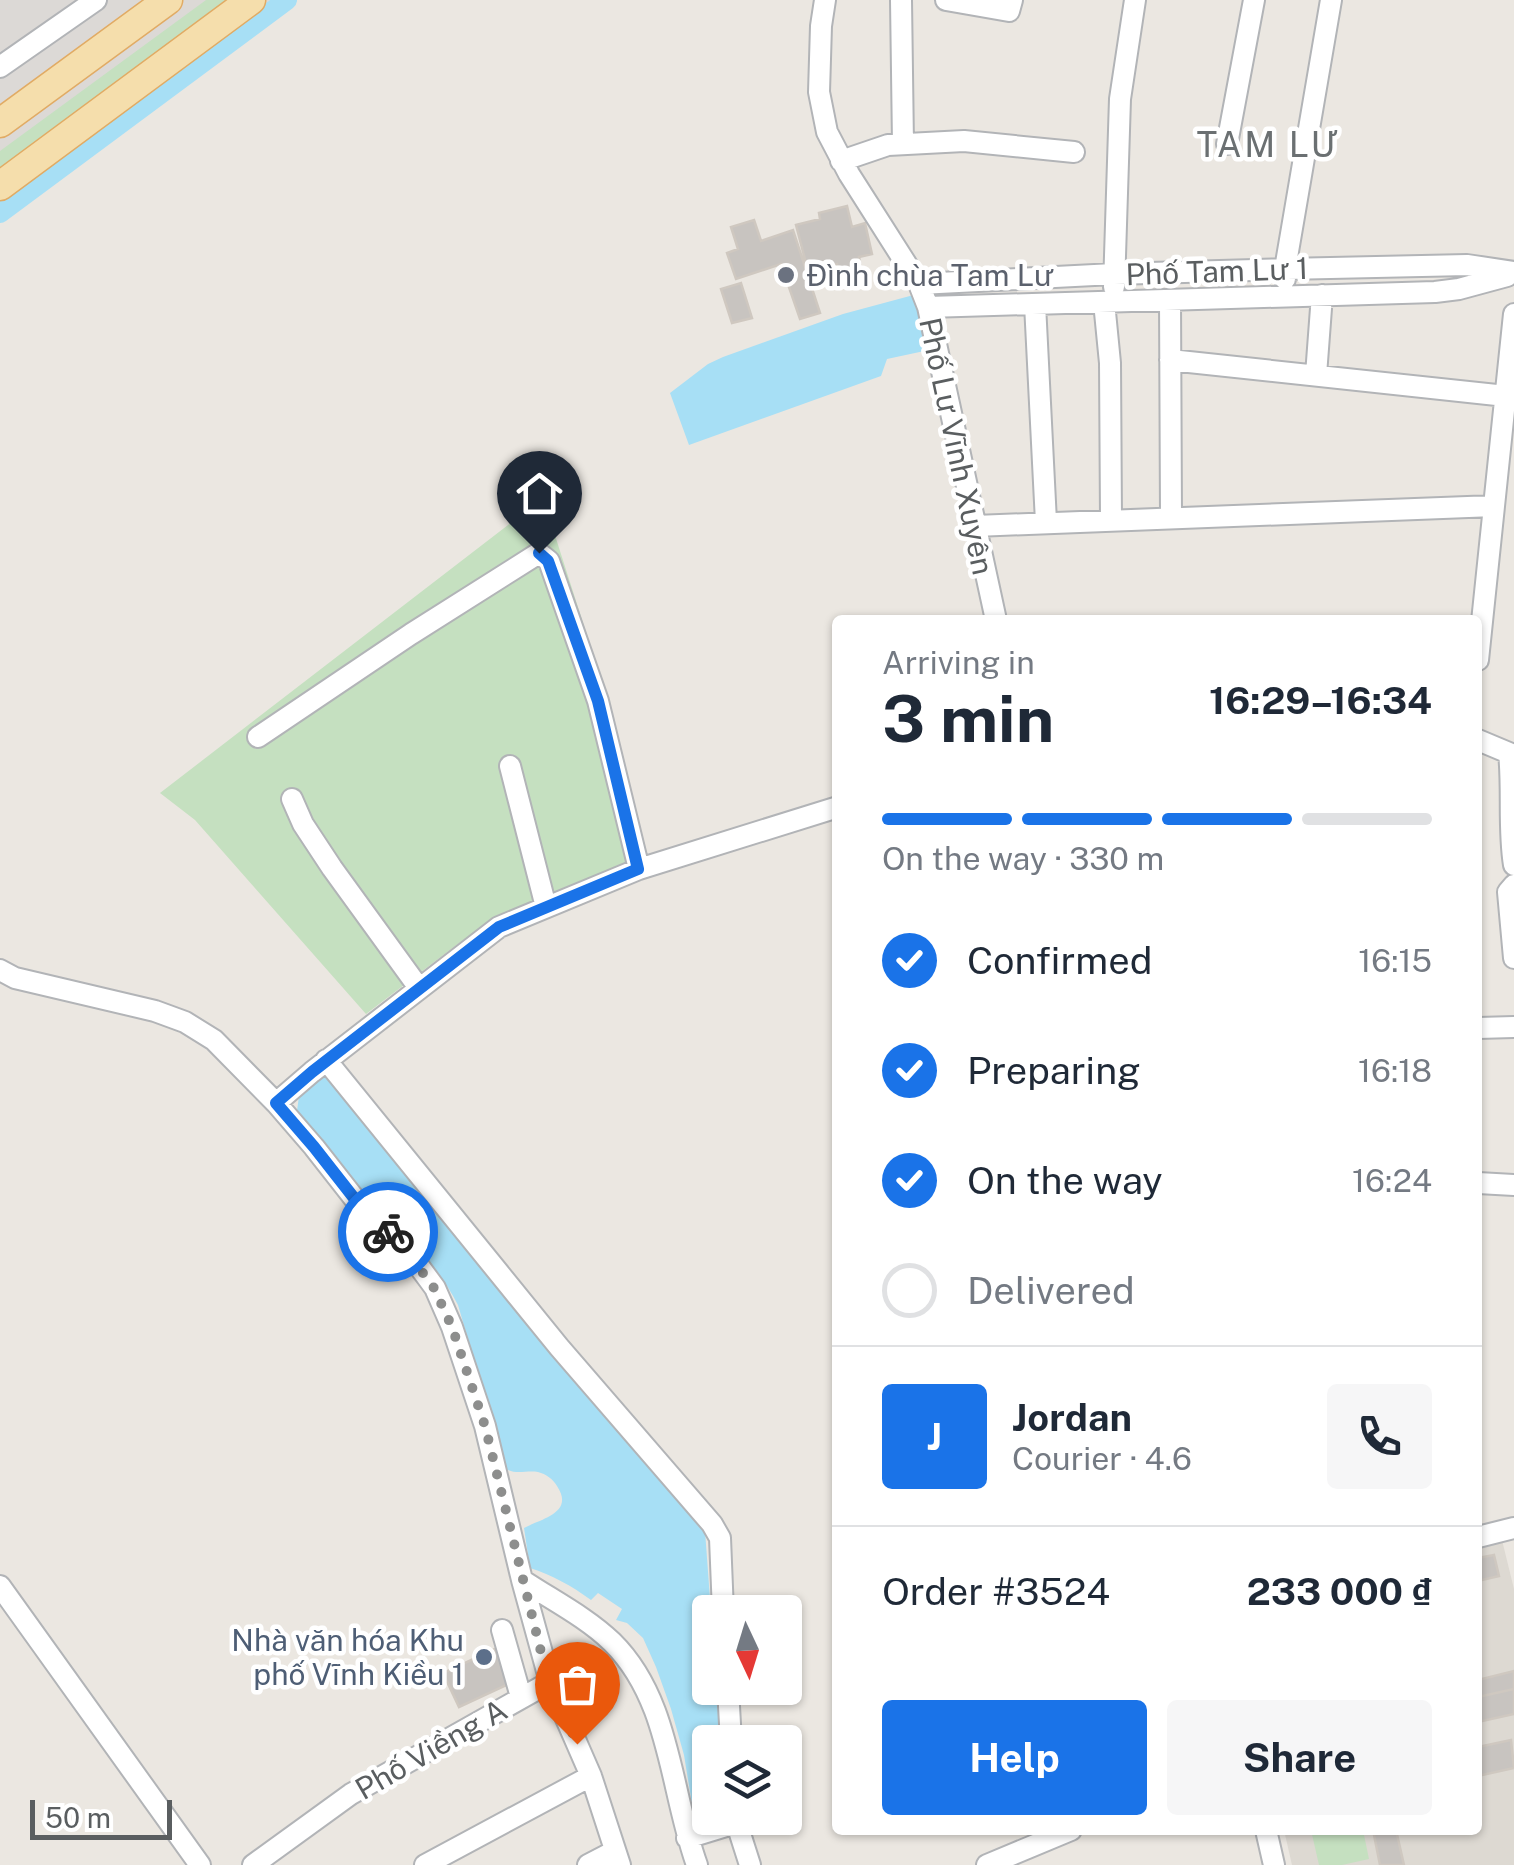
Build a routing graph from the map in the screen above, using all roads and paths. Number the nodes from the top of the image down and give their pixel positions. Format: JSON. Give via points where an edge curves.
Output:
{"nodes":[{"id":1,"x":96,"y":0,"type":"edge"},
{"id":2,"x":168,"y":0,"type":"edge"},
{"id":3,"x":250,"y":0,"type":"edge"},
{"id":4,"x":825,"y":0,"type":"edge"},
{"id":5,"x":902,"y":0,"type":"edge"},
{"id":6,"x":946,"y":0,"type":"edge"},
{"id":7,"x":1012,"y":0,"type":"edge"},
{"id":8,"x":1135,"y":0,"type":"edge"},
{"id":9,"x":1254,"y":0,"type":"edge"},
{"id":10,"x":1330,"y":0,"type":"edge"},
{"id":11,"x":0,"y":67,"type":"edge"},
{"id":12,"x":0,"y":123,"type":"edge"},
{"id":13,"x":903,"y":144,"type":"junction"},
{"id":14,"x":1228,"y":144,"type":"dead end"},
{"id":15,"x":1074,"y":152,"type":"dead end"},
{"id":16,"x":842,"y":161,"type":"junction"},
{"id":17,"x":0,"y":186,"type":"edge"},
{"id":18,"x":1285,"y":269,"type":"junction"},
{"id":19,"x":1514,"y":273,"type":"edge"},
{"id":20,"x":1114,"y":274,"type":"junction"},
{"id":21,"x":919,"y":284,"type":"junction"},
{"id":22,"x":1322,"y":295,"type":"junction"},
{"id":23,"x":1286,"y":296,"type":"junction"},
{"id":24,"x":1170,"y":300,"type":"junction"},
{"id":25,"x":1109,"y":302,"type":"junction"},
{"id":26,"x":1035,"y":304,"type":"junction"},
{"id":27,"x":928,"y":307,"type":"junction"},
{"id":28,"x":1514,"y":314,"type":"edge"},
{"id":29,"x":1170,"y":360,"type":"junction"},
{"id":30,"x":1316,"y":375,"type":"junction"},
{"id":31,"x":1506,"y":396,"type":"junction"},
{"id":32,"x":1494,"y":506,"type":"junction"},
{"id":33,"x":1171,"y":516,"type":"junction"},
{"id":34,"x":1112,"y":519,"type":"junction"},
{"id":35,"x":1046,"y":522,"type":"junction"},
{"id":36,"x":975,"y":526,"type":"junction"},
{"id":37,"x":995,"y":615,"type":"edge"},
{"id":38,"x":1482,"y":622,"type":"edge"},
{"id":39,"x":258,"y":737,"type":"dead end"},
{"id":40,"x":1482,"y":742,"type":"edge"},
{"id":41,"x":510,"y":766,"type":"dead end"},
{"id":42,"x":292,"y":799,"type":"dead end"},
{"id":43,"x":832,"y":809,"type":"edge"},
{"id":44,"x":1514,"y":865,"type":"edge"},
{"id":45,"x":638,"y":869,"type":"junction"},
{"id":46,"x":1514,"y":885,"type":"edge"},
{"id":47,"x":546,"y":907,"type":"junction"},
{"id":48,"x":1514,"y":958,"type":"edge"},
{"id":49,"x":0,"y":970,"type":"edge"},
{"id":50,"x":419,"y":988,"type":"junction"},
{"id":51,"x":1482,"y":1027,"type":"edge"},
{"id":52,"x":1514,"y":1027,"type":"edge"},
{"id":53,"x":319,"y":1066,"type":"junction"},
{"id":54,"x":276,"y":1103,"type":"junction"},
{"id":55,"x":1482,"y":1184,"type":"edge"},
{"id":56,"x":1514,"y":1185,"type":"edge"},
{"id":57,"x":1513,"y":1530,"type":"edge"},
{"id":58,"x":1482,"y":1536,"type":"edge"},
{"id":59,"x":522,"y":1580,"type":"junction"},
{"id":60,"x":0,"y":1586,"type":"edge"},
{"id":61,"x":722,"y":1595,"type":"edge"},
{"id":62,"x":502,"y":1630,"type":"dead end"},
{"id":63,"x":550,"y":1682,"type":"junction"},
{"id":64,"x":521,"y":1698,"type":"junction"},
{"id":65,"x":591,"y":1776,"type":"junction"},
{"id":66,"x":695,"y":1835,"type":"edge"},
{"id":67,"x":741,"y":1835,"type":"edge"},
{"id":68,"x":1058,"y":1835,"type":"edge"},
{"id":69,"x":1267,"y":1835,"type":"edge"},
{"id":70,"x":687,"y":1838,"type":"junction"},
{"id":71,"x":618,"y":1858,"type":"edge"},
{"id":72,"x":1270,"y":1863,"type":"edge"},
{"id":73,"x":200,"y":1865,"type":"edge"},
{"id":74,"x":253,"y":1865,"type":"edge"},
{"id":75,"x":425,"y":1865,"type":"edge"},
{"id":76,"x":588,"y":1865,"type":"edge"},
{"id":77,"x":697,"y":1865,"type":"edge"},
{"id":78,"x":750,"y":1865,"type":"edge"},
{"id":79,"x":987,"y":1865,"type":"edge"}],
"edges":[{"from":1,"to":11,"type":"street"},
{"from":2,"to":12,"type":"main road"},
{"from":3,"to":17,"type":"main road"},
{"from":4,"to":16,"type":"street","name":"Phố Lư Vĩnh Xuyên","via":[[819,92],[826,132]]},
{"from":5,"to":13,"type":"street"},
{"from":6,"to":7,"type":"street","via":[[1009,11]]},
{"from":8,"to":20,"type":"street","via":[[1120,100]]},
{"from":9,"to":14,"type":"street"},
{"from":10,"to":18,"type":"street"},
{"from":13,"to":15,"type":"street","via":[[964,141]]},
{"from":13,"to":16,"type":"street"},
{"from":16,"to":21,"type":"street","name":"Phố Lư Vĩnh Xuyên"},
{"from":18,"to":19,"type":"street","name":"Phố Tam Lư 1","via":[[1467,266]]},
{"from":18,"to":20,"type":"street","name":"Phố Tam Lư 1"},
{"from":18,"to":23,"type":"street"},
{"from":19,"to":22,"type":"street","name":"Phố Tam Lư 1","via":[[1434,292]]},
{"from":20,"to":21,"type":"street","name":"Phố Tam Lư 1"},
{"from":20,"to":25,"type":"street"},
{"from":21,"to":27,"type":"street","name":"Phố Lư Vĩnh Xuyên"},
{"from":22,"to":23,"type":"street","name":"Phố Tam Lư 1"},
{"from":22,"to":30,"type":"street"},
{"from":23,"to":24,"type":"street","name":"Phố Tam Lư 1"},
{"from":24,"to":25,"type":"street","name":"Phố Tam Lư 1"},
{"from":24,"to":29,"type":"street"},
{"from":25,"to":26,"type":"street","name":"Phố Tam Lư 1"},
{"from":25,"to":34,"type":"street"},
{"from":26,"to":27,"type":"street","name":"Phố Tam Lư 1"},
{"from":26,"to":35,"type":"street"},
{"from":27,"to":36,"type":"street","name":"Phố Lư Vĩnh Xuyên"},
{"from":28,"to":31,"type":"street"},
{"from":29,"to":30,"type":"street"},
{"from":29,"to":33,"type":"street"},
{"from":30,"to":31,"type":"street"},
{"from":31,"to":32,"type":"street"},
{"from":32,"to":33,"type":"street"},
{"from":32,"to":38,"type":"street"},
{"from":33,"to":34,"type":"street"},
{"from":34,"to":35,"type":"street"},
{"from":35,"to":36,"type":"street"},
{"from":36,"to":37,"type":"street","name":"Phố Lư Vĩnh Xuyên"},
{"from":39,"to":45,"type":"street","via":[[539,553],[548,561],[598,701]]},
{"from":40,"to":44,"type":"street","via":[[1509,753]]},
{"from":41,"to":47,"type":"street"},
{"from":42,"to":50,"type":"street","via":[[332,868]]},
{"from":43,"to":45,"type":"street"},
{"from":45,"to":47,"type":"street"},
{"from":46,"to":48,"type":"street","via":[[1508,892]]},
{"from":47,"to":50,"type":"street","via":[[499,927]]},
{"from":49,"to":54,"type":"street","via":[[185,1022],[214,1040]]},
{"from":50,"to":53,"type":"street"},
{"from":51,"to":52,"type":"street"},
{"from":53,"to":54,"type":"street"},
{"from":53,"to":61,"type":"street","via":[[712,1524],[720,1538]]},
{"from":54,"to":59,"type":"street","via":[[434,1288],[485,1426]]},
{"from":55,"to":56,"type":"street"},
{"from":57,"to":58,"type":"street"},
{"from":59,"to":63,"type":"street"},
{"from":59,"to":70,"type":"street","via":[[610,1641],[644,1682]]},
{"from":60,"to":73,"type":"street"},
{"from":62,"to":64,"type":"street"},
{"from":63,"to":64,"type":"street","name":"Phố Viềng A"},
{"from":63,"to":65,"type":"street"},
{"from":64,"to":74,"type":"street","name":"Phố Viềng A","via":[[350,1794]]},
{"from":65,"to":71,"type":"street"},
{"from":65,"to":75,"type":"street"},
{"from":66,"to":70,"type":"street"},
{"from":67,"to":78,"type":"street"},
{"from":68,"to":79,"type":"street"},
{"from":69,"to":72,"type":"street"},
{"from":70,"to":77,"type":"street"},
{"from":71,"to":76,"type":"street"}]}
